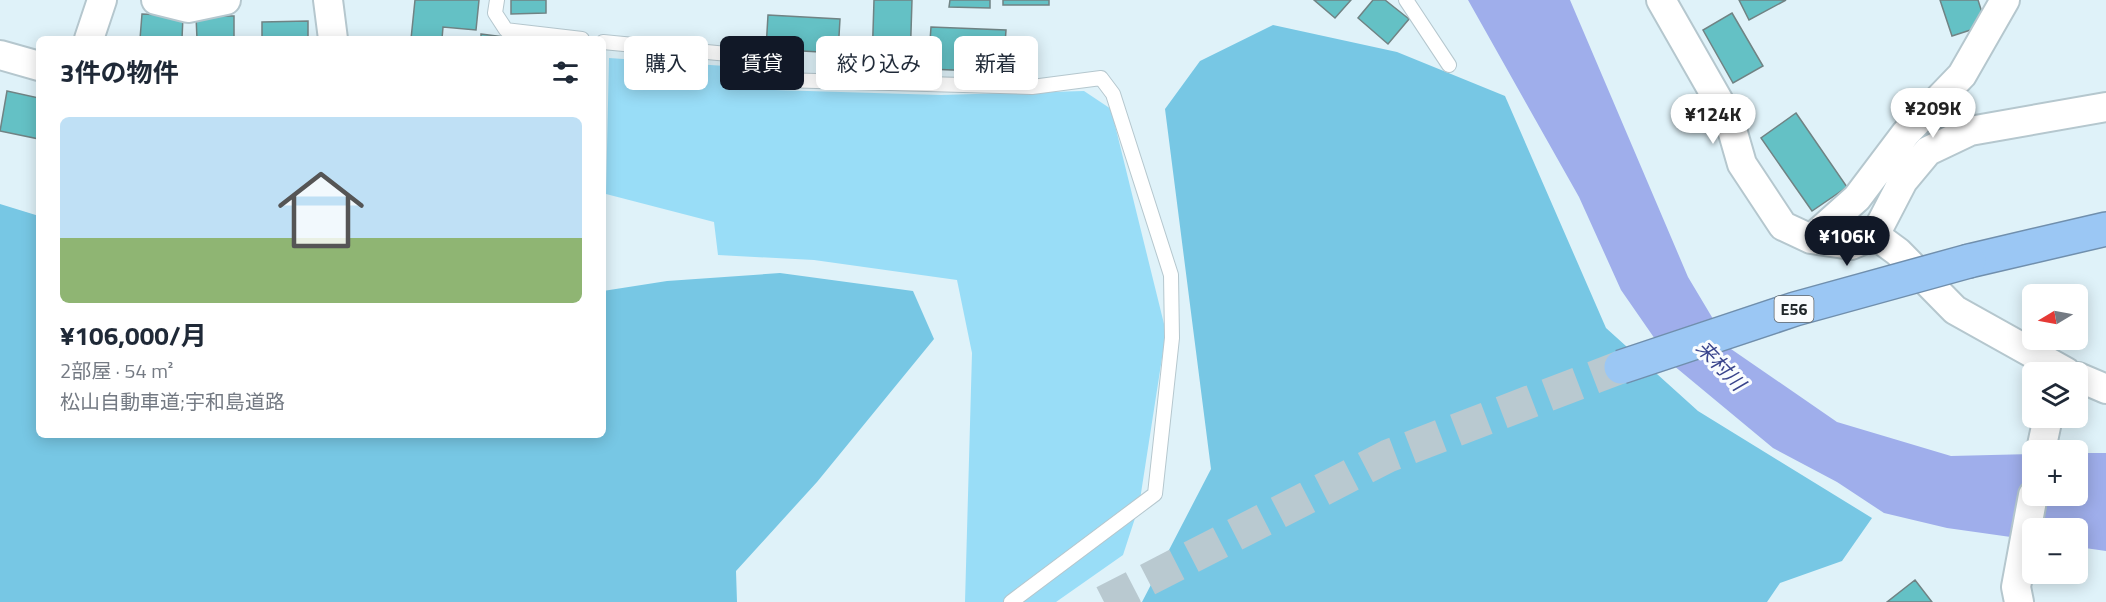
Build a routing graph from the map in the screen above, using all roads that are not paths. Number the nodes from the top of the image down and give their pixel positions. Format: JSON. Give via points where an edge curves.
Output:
{"nodes":[{"id":1,"x":102,"y":0,"type":"edge"},
{"id":2,"x":156,"y":0,"type":"edge"},
{"id":3,"x":226,"y":0,"type":"edge"},
{"id":4,"x":328,"y":0,"type":"edge"},
{"id":5,"x":497,"y":0,"type":"edge"},
{"id":6,"x":1406,"y":0,"type":"edge"},
{"id":7,"x":1661,"y":0,"type":"edge"},
{"id":8,"x":2005,"y":0,"type":"edge"},
{"id":9,"x":90,"y":36,"type":"edge"},
{"id":10,"x":333,"y":36,"type":"edge"},
{"id":11,"x":557,"y":36,"type":"edge"},
{"id":12,"x":606,"y":42,"type":"edge"},
{"id":13,"x":0,"y":55,"type":"edge"},
{"id":14,"x":36,"y":65,"type":"edge"},
{"id":15,"x":1449,"y":65,"type":"dead end"},
{"id":16,"x":2106,"y":107,"type":"edge"},
{"id":17,"x":2106,"y":229,"type":"edge"},
{"id":18,"x":1875,"y":234,"type":"junction"},
{"id":19,"x":1811,"y":239,"type":"junction"},
{"id":20,"x":2047,"y":362,"type":"edge"},
{"id":21,"x":1621,"y":367,"type":"tunnel mouth"},
{"id":22,"x":2088,"y":382,"type":"edge"},
{"id":23,"x":2106,"y":389,"type":"edge"},
{"id":24,"x":2031,"y":506,"type":"edge"},
{"id":25,"x":2018,"y":594,"type":"edge"},
{"id":26,"x":1011,"y":602,"type":"edge"}],
"edges":[{"from":1,"to":9,"type":"street"},
{"from":2,"to":3,"type":"street","via":[[188,8]]},
{"from":4,"to":10,"type":"street"},
{"from":5,"to":11,"type":"lane","via":[[495,13],[506,30]]},
{"from":6,"to":15,"type":"lane"},
{"from":7,"to":19,"type":"street","via":[[1730,119],[1742,164],[1783,226]]},
{"from":8,"to":19,"type":"street","via":[[1962,75],[1906,133],[1857,198]]},
{"from":12,"to":26,"type":"lane","via":[[768,58],[780,80],[1032,87],[1101,78],[1113,94],[1171,275],[1172,338],[1155,494]]},
{"from":13,"to":14,"type":"street"},
{"from":16,"to":18,"type":"street","via":[[1970,131],[1928,151],[1903,181]]},
{"from":17,"to":21,"type":"highway","number":"E56","bridge":true,"via":[[1795,309]]},
{"from":18,"to":19,"type":"street","via":[[1851,244]]},
{"from":18,"to":20,"type":"street","via":[[1955,310]]},
{"from":22,"to":23,"type":"street"},
{"from":24,"to":25,"type":"street"}]}
